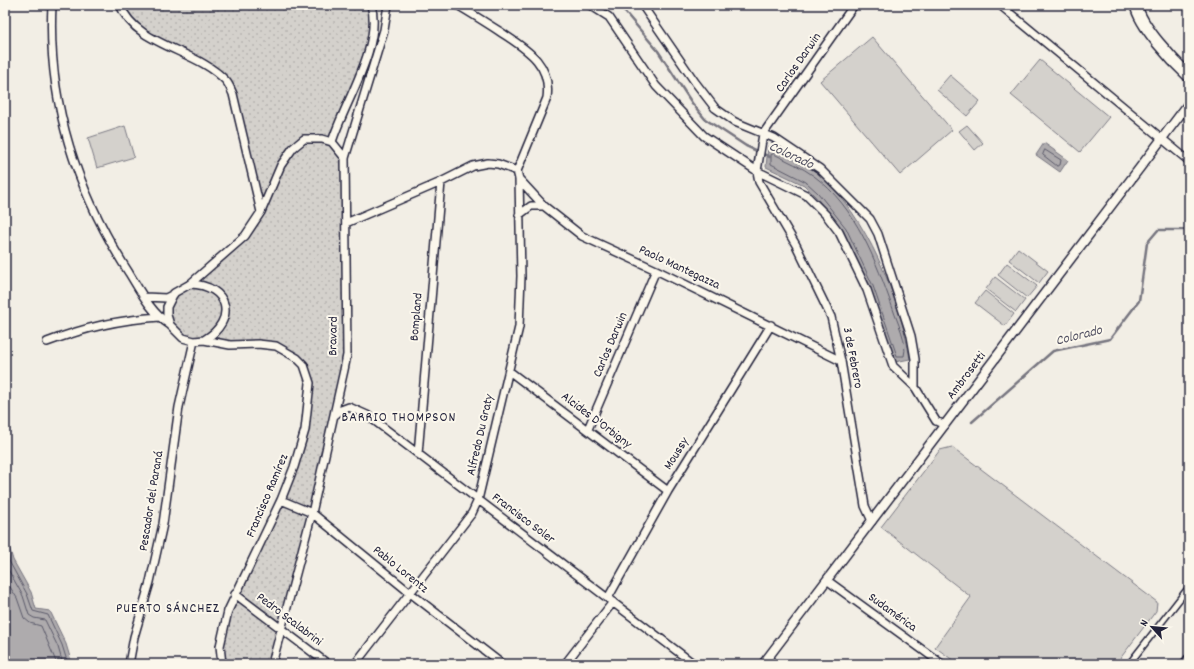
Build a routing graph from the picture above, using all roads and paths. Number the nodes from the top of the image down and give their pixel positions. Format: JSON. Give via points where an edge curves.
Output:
{"nodes":[{"id":1,"x":52,"y":5,"type":"edge"},
{"id":2,"x":120,"y":5,"type":"edge"},
{"id":3,"x":371,"y":5,"type":"edge"},
{"id":4,"x":392,"y":5,"type":"edge"},
{"id":5,"x":457,"y":5,"type":"edge"},
{"id":6,"x":590,"y":5,"type":"edge"},
{"id":7,"x":642,"y":5,"type":"edge"},
{"id":8,"x":854,"y":5,"type":"edge"},
{"id":9,"x":1000,"y":5,"type":"edge"},
{"id":10,"x":1136,"y":5,"type":"edge"},
{"id":11,"x":1142,"y":5,"type":"edge"},
{"id":12,"x":387,"y":9,"type":"edge"},
{"id":13,"x":1148,"y":28,"type":"junction"},
{"id":14,"x":1189,"y":76,"type":"edge"},
{"id":15,"x":1189,"y":103,"type":"edge"},
{"id":16,"x":762,"y":137,"type":"junction"},
{"id":17,"x":1162,"y":138,"type":"junction"},
{"id":18,"x":332,"y":142,"type":"junction"},
{"id":19,"x":345,"y":158,"type":"junction"},
{"id":20,"x":1189,"y":161,"type":"edge"},
{"id":21,"x":517,"y":171,"type":"junction"},
{"id":22,"x":757,"y":171,"type":"junction"},
{"id":23,"x":519,"y":179,"type":"junction"},
{"id":24,"x":441,"y":182,"type":"junction"},
{"id":25,"x":544,"y":206,"type":"junction"},
{"id":26,"x":261,"y":212,"type":"junction"},
{"id":27,"x":519,"y":215,"type":"junction"},
{"id":28,"x":346,"y":223,"type":"junction"},
{"id":29,"x":656,"y":270,"type":"junction"},
{"id":30,"x":190,"y":284,"type":"junction"},
{"id":31,"x":174,"y":293,"type":"junction"},
{"id":32,"x":145,"y":297,"type":"junction"},
{"id":33,"x":160,"y":317,"type":"junction"},
{"id":34,"x":170,"y":325,"type":"junction"},
{"id":35,"x":771,"y":325,"type":"junction"},
{"id":36,"x":204,"y":340,"type":"junction"},
{"id":37,"x":194,"y":341,"type":"junction"},
{"id":38,"x":47,"y":342,"type":"dead end"},
{"id":39,"x":841,"y":361,"type":"junction"},
{"id":40,"x":509,"y":371,"type":"junction"},
{"id":41,"x":915,"y":387,"type":"junction"},
{"id":42,"x":335,"y":415,"type":"junction"},
{"id":43,"x":945,"y":425,"type":"junction"},
{"id":44,"x":588,"y":429,"type":"junction"},
{"id":45,"x":418,"y":454,"type":"junction"},
{"id":46,"x":668,"y":491,"type":"junction"},
{"id":47,"x":281,"y":500,"type":"junction"},
{"id":48,"x":478,"y":500,"type":"junction"},
{"id":49,"x":312,"y":513,"type":"junction"},
{"id":50,"x":872,"y":521,"type":"junction"},
{"id":51,"x":828,"y":581,"type":"junction"},
{"id":52,"x":1189,"y":587,"type":"edge"},
{"id":53,"x":409,"y":592,"type":"junction"},
{"id":54,"x":236,"y":594,"type":"junction"},
{"id":55,"x":611,"y":600,"type":"junction"},
{"id":56,"x":280,"y":628,"type":"junction"},
{"id":57,"x":1189,"y":660,"type":"edge"},
{"id":58,"x":129,"y":664,"type":"edge"},
{"id":59,"x":222,"y":664,"type":"edge"},
{"id":60,"x":272,"y":664,"type":"edge"},
{"id":61,"x":328,"y":664,"type":"edge"},
{"id":62,"x":355,"y":664,"type":"edge"},
{"id":63,"x":502,"y":664,"type":"edge"},
{"id":64,"x":565,"y":664,"type":"edge"},
{"id":65,"x":694,"y":664,"type":"edge"},
{"id":66,"x":763,"y":664,"type":"edge"},
{"id":67,"x":942,"y":664,"type":"edge"},
{"id":68,"x":1129,"y":664,"type":"edge"},
{"id":69,"x":1186,"y":664,"type":"edge"}],
"edges":[{"from":1,"to":32,"type":"street","via":[[52,42],[60,113],[78,176],[105,236]]},
{"from":2,"to":26,"type":"street","via":[[139,31],[212,70],[226,81],[234,94]]},
{"from":3,"to":18,"type":"street","via":[[374,20],[372,37]]},
{"from":4,"to":12,"type":"street"},
{"from":5,"to":21,"type":"street","via":[[528,50],[538,60],[546,76],[549,86],[547,98]]},
{"from":6,"to":22,"type":"street","via":[[609,17],[656,86],[694,127]]},
{"from":7,"to":16,"type":"street","via":[[715,108]]},
{"from":8,"to":16,"type":"street","name":"Carlos Darwin"},
{"from":9,"to":17,"type":"street"},
{"from":10,"to":13,"type":"highway"},
{"from":11,"to":13,"type":"highway"},
{"from":12,"to":19,"type":"street","name":"Bravard","via":[[384,30]]},
{"from":13,"to":14,"type":"highway"},
{"from":15,"to":17,"type":"street","name":"Ambrosetti"},
{"from":16,"to":22,"type":"street"},
{"from":16,"to":41,"type":"street","via":[[774,138],[820,169],[853,200],[874,225],[911,336],[915,359]]},
{"from":17,"to":20,"type":"street"},
{"from":17,"to":43,"type":"street","name":"Ambrosetti"},
{"from":18,"to":19,"type":"street"},
{"from":18,"to":26,"type":"street","via":[[322,139],[304,140],[293,148],[281,165]]},
{"from":19,"to":28,"type":"street","name":"Bravard"},
{"from":21,"to":23,"type":"street","name":"Alfredo Du Graty"},
{"from":21,"to":24,"type":"street","via":[[488,163],[473,166]]},
{"from":22,"to":39,"type":"street","name":"3 de Febrero","via":[[758,182],[796,246],[831,317]]},
{"from":22,"to":41,"type":"street","via":[[806,195],[815,202],[839,232],[866,290],[893,366]]},
{"from":23,"to":25,"type":"street","name":"Paolo Mantegazza"},
{"from":23,"to":27,"type":"street","name":"Alfredo Du Graty"},
{"from":24,"to":28,"type":"street"},
{"from":24,"to":45,"type":"street","name":"Bompland"},
{"from":25,"to":27,"type":"street","via":[[531,206]]},
{"from":25,"to":29,"type":"street","name":"Paolo Mantegazza","via":[[582,236]]},
{"from":26,"to":30,"type":"street","via":[[245,236]]},
{"from":27,"to":40,"type":"street","name":"Alfredo Du Graty","via":[[520,327]]},
{"from":28,"to":42,"type":"street","name":"Bravard","via":[[347,355]]},
{"from":29,"to":35,"type":"street","name":"Paolo Mantegazza"},
{"from":29,"to":44,"type":"street","name":"Carlos Darwin"},
{"from":30,"to":31,"type":"street"},
{"from":30,"to":36,"type":"street","via":[[208,286],[219,294],[225,307],[224,321],[216,333]]},
{"from":31,"to":32,"type":"street","via":[[166,298]]},
{"from":31,"to":34,"type":"street","via":[[167,307]]},
{"from":32,"to":33,"type":"street"},
{"from":33,"to":34,"type":"street"},
{"from":33,"to":38,"type":"street","via":[[111,322]]},
{"from":34,"to":37,"type":"street","via":[[183,338]]},
{"from":35,"to":39,"type":"street","name":"Paolo Mantegazza"},
{"from":35,"to":46,"type":"street","name":"Moussy"},
{"from":36,"to":37,"type":"street"},
{"from":36,"to":47,"type":"street","name":"Francisco Ramírez","via":[[230,345],[276,346],[297,358],[309,374],[308,413],[304,435]]},
{"from":37,"to":58,"type":"street","name":"Pescador del Paraná","via":[[179,407],[163,524]]},
{"from":39,"to":50,"type":"street","name":"3 de Febrero","via":[[865,506]]},
{"from":40,"to":44,"type":"street","name":"Alcides D'Orbigny"},
{"from":40,"to":48,"type":"street","name":"Alfredo Du Graty"},
{"from":41,"to":43,"type":"street","via":[[936,421]]},
{"from":42,"to":45,"type":"street","name":"Francisco Soler","via":[[344,408],[356,408]]},
{"from":42,"to":49,"type":"street","name":"Bravard"},
{"from":43,"to":50,"type":"street","name":"Ambrosetti"},
{"from":44,"to":46,"type":"street","name":"Alcides D'Orbigny"},
{"from":45,"to":48,"type":"street","name":"Francisco Soler"},
{"from":46,"to":55,"type":"street","name":"Moussy"},
{"from":47,"to":49,"type":"street","name":"Pablo Lorentz"},
{"from":47,"to":54,"type":"street","name":"Francisco Ramírez"},
{"from":48,"to":53,"type":"street","name":"Alfredo Du Graty","via":[[472,513]]},
{"from":48,"to":55,"type":"street","name":"Francisco Soler"},
{"from":49,"to":53,"type":"street","name":"Pablo Lorentz"},
{"from":49,"to":56,"type":"street","name":"Bravard"},
{"from":50,"to":51,"type":"street","name":"Ambrosetti"},
{"from":51,"to":66,"type":"street","name":"Ambrosetti"},
{"from":51,"to":67,"type":"street","name":"Sudamérica"},
{"from":52,"to":68,"type":"street"},
{"from":53,"to":62,"type":"street","name":"Alfredo Du Graty"},
{"from":53,"to":63,"type":"street","name":"Pablo Lorentz"},
{"from":54,"to":56,"type":"street","name":"Pedro Scalabrini"},
{"from":54,"to":59,"type":"street","name":"Francisco Ramírez","via":[[223,629],[220,646]]},
{"from":55,"to":64,"type":"street","name":"Moussy"},
{"from":55,"to":65,"type":"street","name":"Francisco Soler"},
{"from":56,"to":60,"type":"street","name":"Bravard"},
{"from":56,"to":61,"type":"street","name":"Pedro Scalabrini"},
{"from":57,"to":69,"type":"main road"}]}
